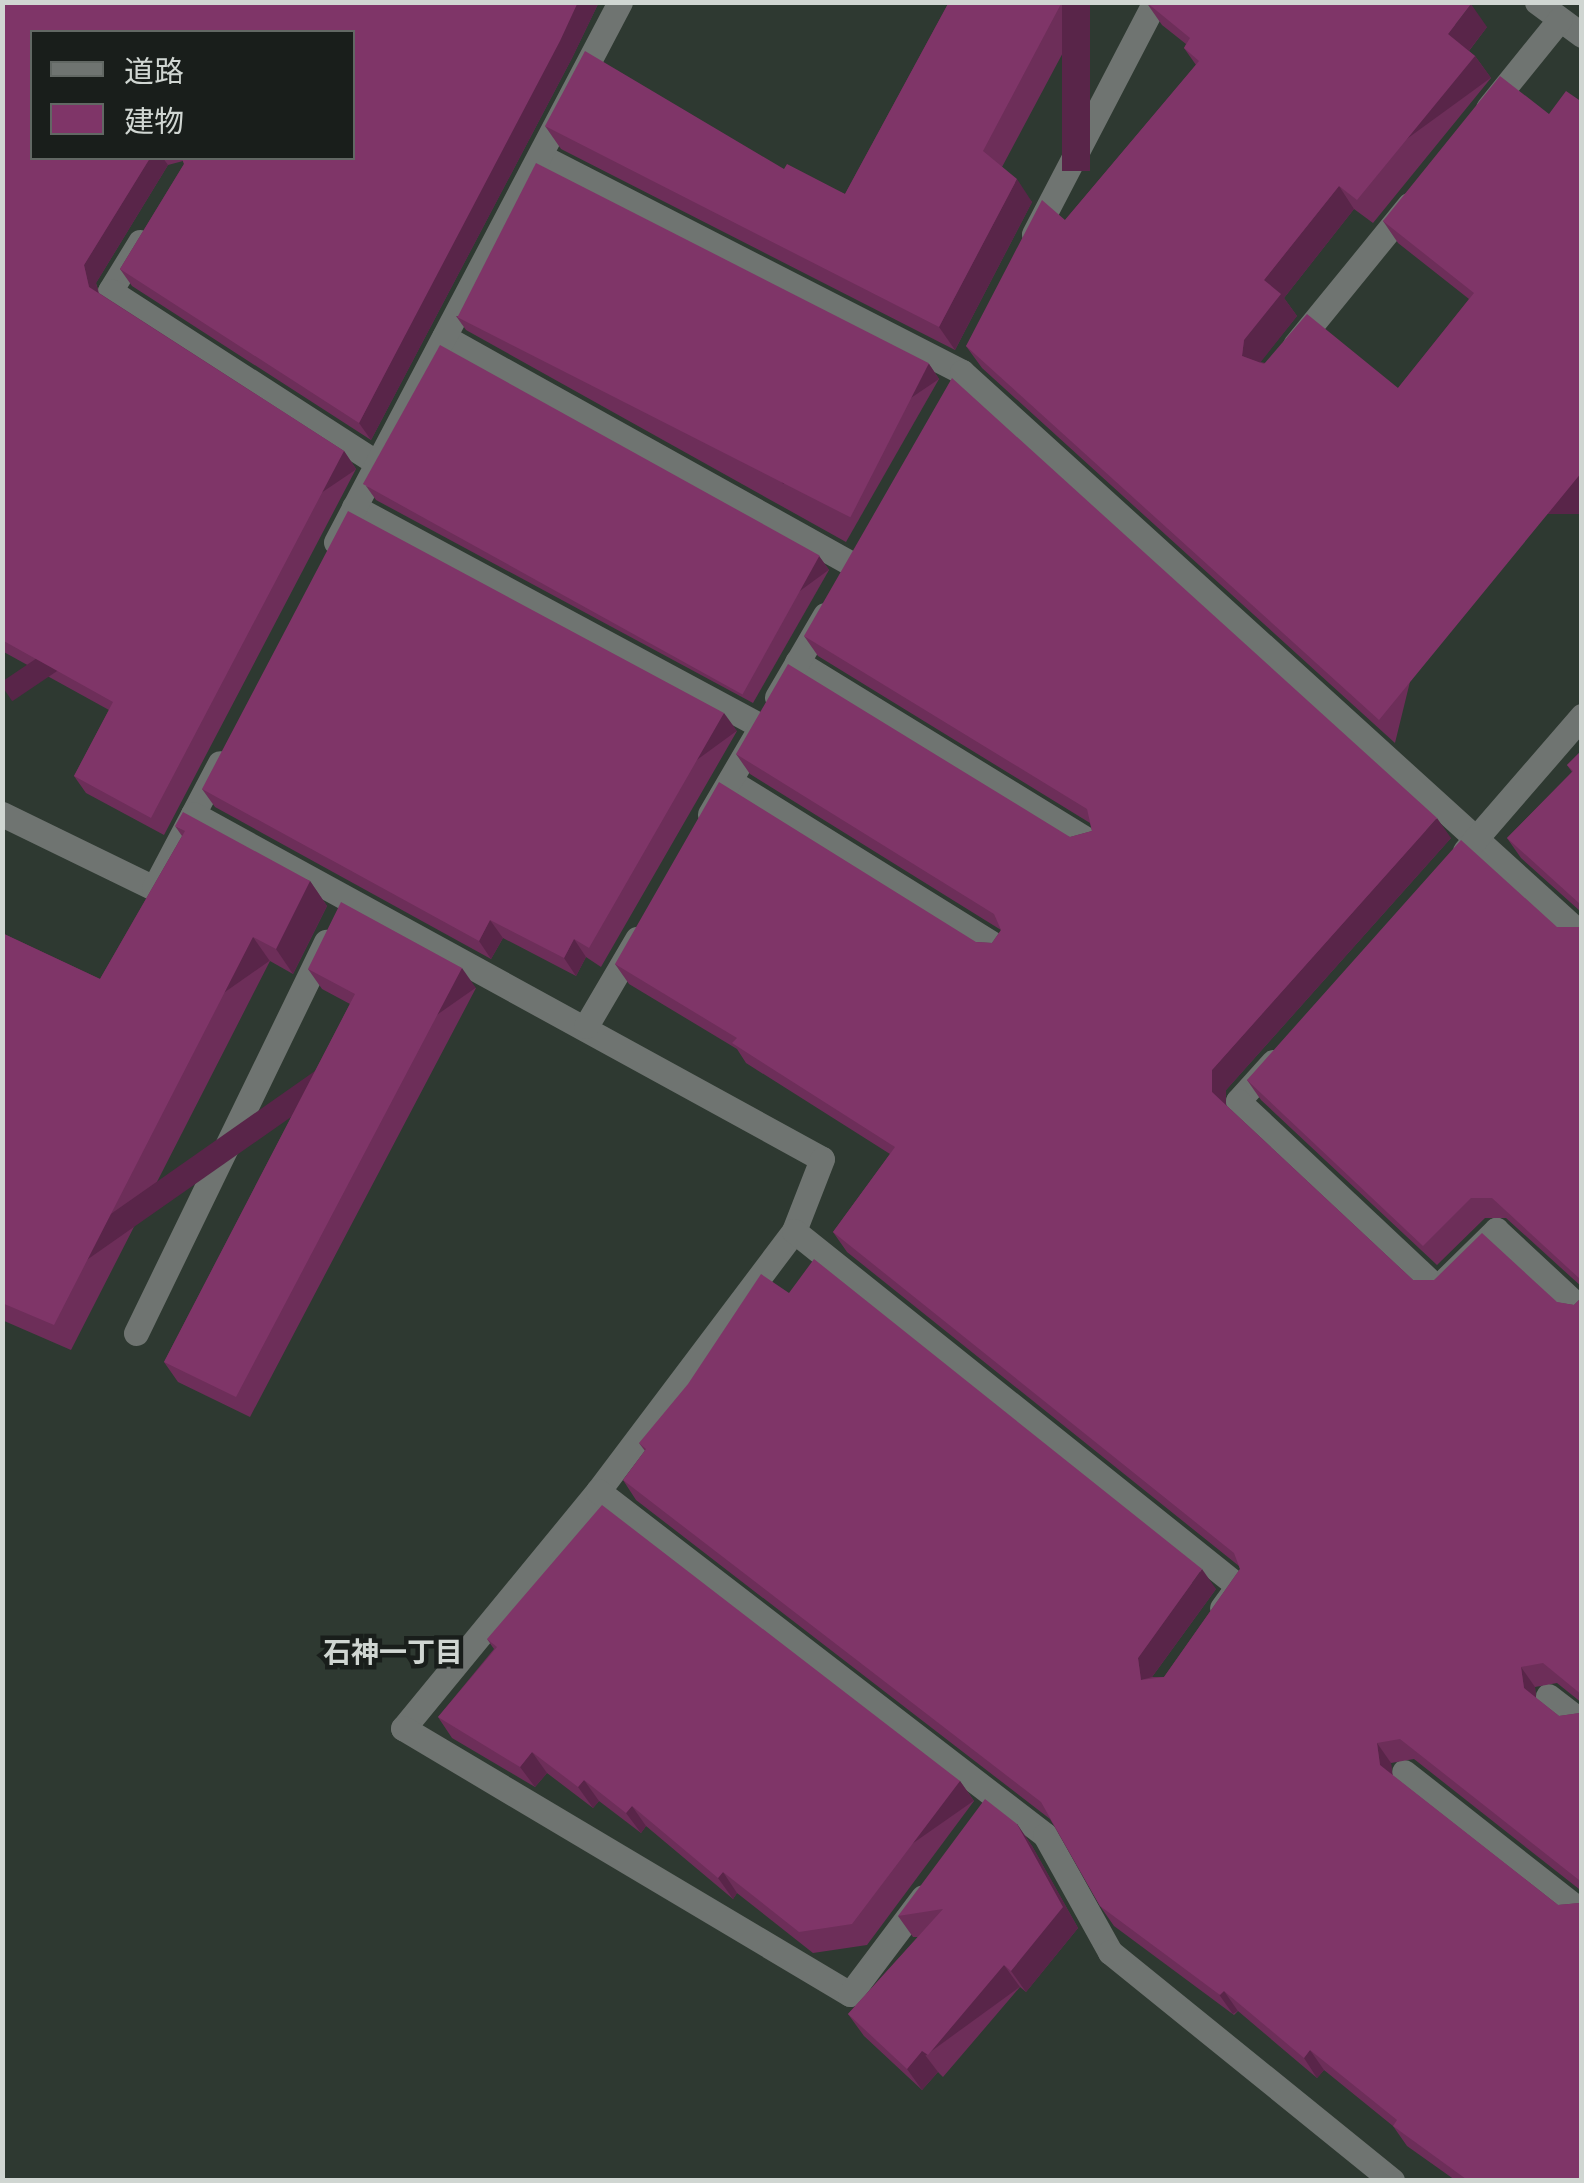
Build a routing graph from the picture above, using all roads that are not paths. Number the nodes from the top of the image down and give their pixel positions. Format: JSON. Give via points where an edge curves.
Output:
{"nodes":[{"id":1,"x":620,"y":2,"type":"edge"},
{"id":2,"x":1155,"y":2,"type":"edge"},
{"id":3,"x":1537,"y":2,"type":"edge"},
{"id":4,"x":1560,"y":19,"type":"junction"},
{"id":5,"x":1582,"y":34,"type":"edge"},
{"id":6,"x":1473,"y":126,"type":"edge"},
{"id":7,"x":540,"y":156,"type":"junction"},
{"id":8,"x":1423,"y":188,"type":"edge"},
{"id":9,"x":151,"y":224,"type":"edge"},
{"id":10,"x":1017,"y":266,"type":"edge"},
{"id":11,"x":444,"y":337,"type":"junction"},
{"id":12,"x":967,"y":363,"type":"junction"},
{"id":13,"x":1273,"y":372,"type":"edge"},
{"id":14,"x":944,"y":404,"type":"edge"},
{"id":15,"x":377,"y":463,"type":"junction"},
{"id":16,"x":354,"y":507,"type":"junction"},
{"id":17,"x":328,"y":558,"type":"edge"},
{"id":18,"x":798,"y":662,"type":"junction"},
{"id":19,"x":1582,"y":716,"type":"edge"},
{"id":20,"x":761,"y":726,"type":"junction"},
{"id":21,"x":229,"y":746,"type":"edge"},
{"id":22,"x":730,"y":781,"type":"junction"},
{"id":23,"x":2,"y":814,"type":"edge"},
{"id":24,"x":193,"y":814,"type":"junction"},
{"id":25,"x":701,"y":830,"type":"edge"},
{"id":26,"x":1476,"y":839,"type":"junction"},
{"id":27,"x":1092,"y":843,"type":"edge"},
{"id":28,"x":1450,"y":868,"type":"edge"},
{"id":29,"x":348,"y":899,"type":"junction"},
{"id":30,"x":653,"y":912,"type":"edge"},
{"id":31,"x":1582,"y":935,"type":"edge"},
{"id":32,"x":1000,"y":948,"type":"edge"},
{"id":33,"x":586,"y":1026,"type":"junction"},
{"id":34,"x":1291,"y":1043,"type":"edge"},
{"id":35,"x":794,"y":1230,"type":"junction"},
{"id":36,"x":1582,"y":1310,"type":"edge"},
{"id":37,"x":136,"y":1334,"type":"dead end"},
{"id":38,"x":598,"y":1491,"type":"junction"},
{"id":39,"x":1207,"y":1629,"type":"edge"},
{"id":40,"x":1548,"y":1696,"type":"edge"},
{"id":41,"x":1582,"y":1722,"type":"edge"},
{"id":42,"x":1404,"y":1772,"type":"edge"},
{"id":43,"x":998,"y":1797,"type":"junction"},
{"id":44,"x":976,"y":1827,"type":"edge"},
{"id":45,"x":941,"y":1873,"type":"edge"},
{"id":46,"x":1582,"y":1912,"type":"edge"},
{"id":47,"x":1392,"y":2180,"type":"edge"}],
"edges":[{"from":1,"to":7,"type":"street"},
{"from":2,"to":10,"type":"street"},
{"from":3,"to":4,"type":"street"},
{"from":4,"to":5,"type":"street"},
{"from":4,"to":6,"type":"street"},
{"from":7,"to":11,"type":"street"},
{"from":7,"to":12,"type":"street"},
{"from":8,"to":13,"type":"street"},
{"from":9,"to":15,"type":"street","via":[[110,291]]},
{"from":11,"to":15,"type":"street"},
{"from":11,"to":18,"type":"street","via":[[849,573]]},
{"from":12,"to":14,"type":"street"},
{"from":12,"to":26,"type":"street"},
{"from":15,"to":16,"type":"street"},
{"from":16,"to":17,"type":"street"},
{"from":16,"to":20,"type":"street"},
{"from":18,"to":20,"type":"street"},
{"from":18,"to":27,"type":"street"},
{"from":19,"to":26,"type":"street"},
{"from":20,"to":22,"type":"street"},
{"from":21,"to":24,"type":"street"},
{"from":22,"to":25,"type":"street"},
{"from":22,"to":32,"type":"street"},
{"from":23,"to":24,"type":"street","via":[[154,888]]},
{"from":24,"to":29,"type":"street"},
{"from":26,"to":28,"type":"street"},
{"from":26,"to":31,"type":"street"},
{"from":29,"to":33,"type":"street"},
{"from":29,"to":37,"type":"street"},
{"from":30,"to":33,"type":"street"},
{"from":33,"to":35,"type":"street","via":[[822,1158]]},
{"from":34,"to":36,"type":"street","via":[[1238,1101],[1438,1288],[1496,1230]]},
{"from":35,"to":38,"type":"street"},
{"from":35,"to":39,"type":"street","via":[[1238,1586]]},
{"from":38,"to":43,"type":"street"},
{"from":38,"to":45,"type":"street","via":[[403,1728],[850,1994]]},
{"from":40,"to":41,"type":"street"},
{"from":42,"to":46,"type":"street"},
{"from":43,"to":44,"type":"street"},
{"from":43,"to":47,"type":"street","via":[[1045,1835],[1110,1952]]}]}
